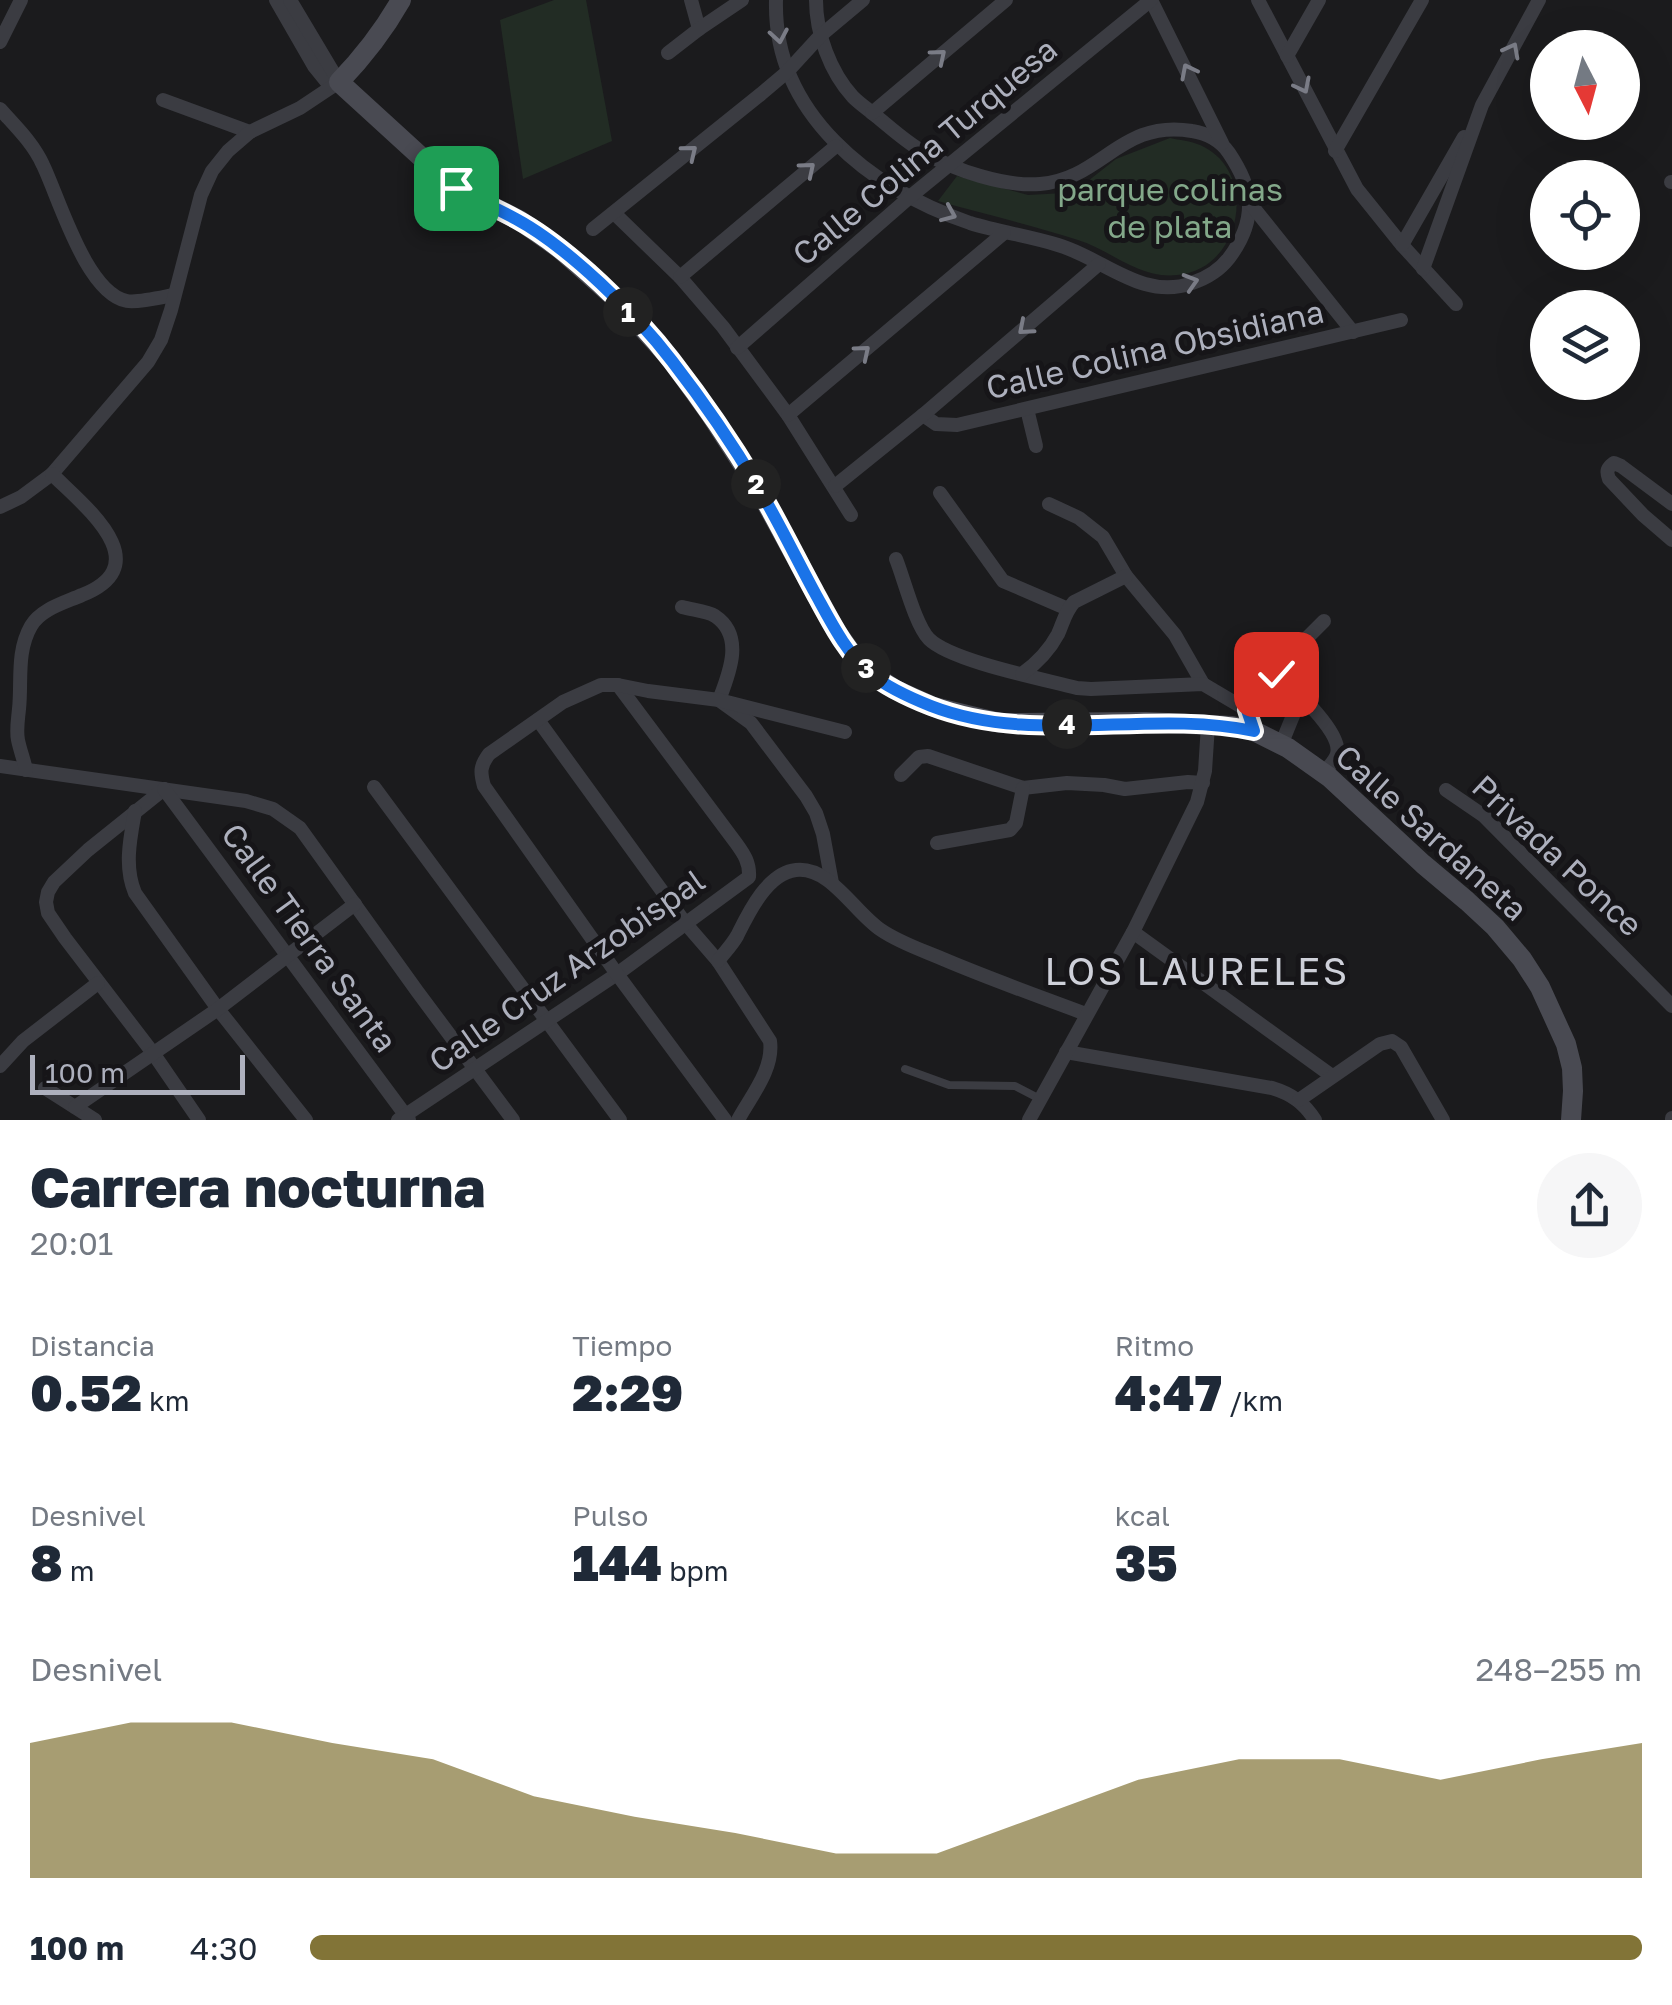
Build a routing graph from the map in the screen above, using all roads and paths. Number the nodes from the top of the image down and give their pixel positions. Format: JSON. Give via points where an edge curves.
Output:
{"nodes":[{"id":1,"x":21,"y":0,"type":"edge"},
{"id":2,"x":276,"y":0,"type":"edge"},
{"id":3,"x":290,"y":0,"type":"edge"},
{"id":4,"x":401,"y":0,"type":"edge"},
{"id":5,"x":691,"y":0,"type":"edge"},
{"id":6,"x":742,"y":0,"type":"edge"},
{"id":7,"x":776,"y":0,"type":"edge"},
{"id":8,"x":816,"y":0,"type":"edge"},
{"id":9,"x":864,"y":0,"type":"edge"},
{"id":10,"x":1006,"y":0,"type":"edge"},
{"id":11,"x":1151,"y":0,"type":"edge"},
{"id":12,"x":1258,"y":0,"type":"edge"},
{"id":13,"x":1319,"y":0,"type":"edge"},
{"id":14,"x":1422,"y":0,"type":"edge"},
{"id":15,"x":1538,"y":0,"type":"edge"},
{"id":16,"x":699,"y":29,"type":"junction"},
{"id":17,"x":1,"y":35,"type":"edge"},
{"id":18,"x":820,"y":36,"type":"junction"},
{"id":19,"x":668,"y":53,"type":"dead end"},
{"id":20,"x":1288,"y":56,"type":"junction"},
{"id":21,"x":787,"y":72,"type":"junction"},
{"id":22,"x":335,"y":85,"type":"junction"},
{"id":23,"x":163,"y":100,"type":"dead end"},
{"id":24,"x":1482,"y":105,"type":"junction"},
{"id":25,"x":0,"y":109,"type":"edge"},
{"id":26,"x":872,"y":112,"type":"junction"},
{"id":27,"x":250,"y":132,"type":"junction"},
{"id":28,"x":1222,"y":143,"type":"junction"},
{"id":29,"x":836,"y":146,"type":"junction"},
{"id":30,"x":1336,"y":150,"type":"junction"},
{"id":31,"x":951,"y":166,"type":"junction"},
{"id":32,"x":911,"y":196,"type":"junction"},
{"id":33,"x":1248,"y":202,"type":"junction"},
{"id":34,"x":615,"y":214,"type":"junction"},
{"id":35,"x":593,"y":229,"type":"dead end"},
{"id":36,"x":1004,"y":233,"type":"junction"},
{"id":37,"x":1402,"y":245,"type":"junction"},
{"id":38,"x":1099,"y":264,"type":"junction"},
{"id":39,"x":1424,"y":269,"type":"junction"},
{"id":40,"x":680,"y":277,"type":"junction"},
{"id":41,"x":174,"y":295,"type":"junction"},
{"id":42,"x":1456,"y":304,"type":"dead end"},
{"id":43,"x":1400,"y":320,"type":"dead end"},
{"id":44,"x":1353,"y":332,"type":"junction"},
{"id":45,"x":737,"y":348,"type":"junction"},
{"id":46,"x":1027,"y":409,"type":"junction"},
{"id":47,"x":788,"y":415,"type":"junction"},
{"id":48,"x":923,"y":415,"type":"junction"},
{"id":49,"x":1036,"y":446,"type":"dead end"},
{"id":50,"x":52,"y":474,"type":"junction"},
{"id":51,"x":834,"y":486,"type":"junction"},
{"id":52,"x":940,"y":493,"type":"dead end"},
{"id":53,"x":1050,"y":504,"type":"dead end"},
{"id":54,"x":1672,"y":504,"type":"edge"},
{"id":55,"x":0,"y":507,"type":"edge"},
{"id":56,"x":851,"y":515,"type":"dead end"},
{"id":57,"x":1672,"y":540,"type":"edge"},
{"id":58,"x":896,"y":559,"type":"dead end"},
{"id":59,"x":1126,"y":576,"type":"junction"},
{"id":60,"x":682,"y":607,"type":"dead end"},
{"id":61,"x":1068,"y":608,"type":"junction"},
{"id":62,"x":1324,"y":622,"type":"dead end"},
{"id":63,"x":1022,"y":674,"type":"junction"},
{"id":64,"x":1276,"y":674,"type":"junction"},
{"id":65,"x":618,"y":684,"type":"junction"},
{"id":66,"x":1202,"y":684,"type":"junction"},
{"id":67,"x":1302,"y":696,"type":"junction"},
{"id":68,"x":719,"y":700,"type":"junction"},
{"id":69,"x":1247,"y":710,"type":"junction"},
{"id":70,"x":538,"y":720,"type":"junction"},
{"id":71,"x":1254,"y":731,"type":"junction"},
{"id":72,"x":845,"y":732,"type":"dead end"},
{"id":73,"x":1207,"y":735,"type":"junction"},
{"id":74,"x":1281,"y":744,"type":"junction"},
{"id":75,"x":0,"y":766,"type":"edge"},
{"id":76,"x":26,"y":770,"type":"junction"},
{"id":77,"x":1324,"y":773,"type":"junction"},
{"id":78,"x":901,"y":775,"type":"dead end"},
{"id":79,"x":1204,"y":778,"type":"junction"},
{"id":80,"x":374,"y":787,"type":"dead end"},
{"id":81,"x":164,"y":788,"type":"junction"},
{"id":82,"x":1023,"y":788,"type":"junction"},
{"id":83,"x":1446,"y":790,"type":"dead end"},
{"id":84,"x":134,"y":811,"type":"junction"},
{"id":85,"x":937,"y":842,"type":"dead end"},
{"id":86,"x":832,"y":883,"type":"junction"},
{"id":87,"x":722,"y":899,"type":"junction"},
{"id":88,"x":355,"y":904,"type":"junction"},
{"id":89,"x":686,"y":924,"type":"junction"},
{"id":90,"x":742,"y":924,"type":"junction"},
{"id":91,"x":1134,"y":932,"type":"junction"},
{"id":92,"x":287,"y":955,"type":"junction"},
{"id":93,"x":718,"y":961,"type":"junction"},
{"id":94,"x":617,"y":974,"type":"junction"},
{"id":95,"x":98,"y":983,"type":"junction"},
{"id":96,"x":1672,"y":1006,"type":"edge"},
{"id":97,"x":218,"y":1008,"type":"junction"},
{"id":98,"x":1086,"y":1014,"type":"junction"},
{"id":99,"x":547,"y":1022,"type":"junction"},
{"id":100,"x":1066,"y":1052,"type":"junction"},
{"id":101,"x":152,"y":1053,"type":"junction"},
{"id":102,"x":0,"y":1066,"type":"edge"},
{"id":103,"x":476,"y":1070,"type":"junction"},
{"id":104,"x":905,"y":1070,"type":"dead end"},
{"id":105,"x":1332,"y":1076,"type":"junction"},
{"id":106,"x":45,"y":1088,"type":"dead end"},
{"id":107,"x":1040,"y":1099,"type":"junction"},
{"id":108,"x":1299,"y":1100,"type":"junction"},
{"id":109,"x":75,"y":1107,"type":"junction"},
{"id":110,"x":404,"y":1118,"type":"edge"},
{"id":111,"x":90,"y":1119,"type":"edge"},
{"id":112,"x":198,"y":1120,"type":"edge"},
{"id":113,"x":306,"y":1120,"type":"edge"},
{"id":114,"x":513,"y":1120,"type":"edge"},
{"id":115,"x":620,"y":1120,"type":"edge"},
{"id":116,"x":725,"y":1120,"type":"edge"},
{"id":117,"x":738,"y":1120,"type":"edge"},
{"id":118,"x":1029,"y":1120,"type":"edge"},
{"id":119,"x":1315,"y":1120,"type":"edge"},
{"id":120,"x":1442,"y":1120,"type":"edge"},
{"id":121,"x":1571,"y":1120,"type":"edge"}],
"edges":[{"from":1,"to":17,"type":"street"},
{"from":2,"to":22,"type":"street","via":[[314,66]]},
{"from":3,"to":22,"type":"street"},
{"from":4,"to":22,"type":"street"},
{"from":5,"to":16,"type":"street"},
{"from":6,"to":16,"type":"street"},
{"from":7,"to":21,"type":"street","one_way":true},
{"from":8,"to":18,"type":"street"},
{"from":9,"to":18,"type":"street"},
{"from":26,"to":10,"type":"street","one_way":true},
{"from":28,"to":11,"type":"street","one_way":true},
{"from":11,"to":31,"type":"street","name":"Calle Colina Turquesa"},
{"from":12,"to":20,"type":"street"},
{"from":13,"to":20,"type":"street"},
{"from":14,"to":30,"type":"street"},
{"from":24,"to":15,"type":"street","one_way":true},
{"from":16,"to":19,"type":"street"},
{"from":18,"to":21,"type":"street"},
{"from":18,"to":26,"type":"street","via":[[853,97]]},
{"from":20,"to":30,"type":"street","one_way":true},
{"from":21,"to":29,"type":"street"},
{"from":34,"to":21,"type":"street","one_way":true},
{"from":22,"to":27,"type":"street"},
{"from":22,"to":73,"type":"street","name":"Calle Sardaneta","via":[[456,188],[560,249],[670,358],[758,488],[836,631],[871,674],[934,707],[1000,724]]},
{"from":23,"to":27,"type":"street"},
{"from":24,"to":37,"type":"street"},
{"from":24,"to":39,"type":"street"},
{"from":25,"to":41,"type":"street","via":[[32,145],[68,230],[104,287],[127,301]]},
{"from":26,"to":31,"type":"street"},
{"from":27,"to":41,"type":"street","via":[[212,171]]},
{"from":28,"to":31,"type":"street","via":[[1201,132],[1155,130],[1084,171],[1035,185]]},
{"from":28,"to":33,"type":"street"},
{"from":29,"to":32,"type":"street"},
{"from":40,"to":29,"type":"street","one_way":true},
{"from":30,"to":37,"type":"street"},
{"from":31,"to":32,"type":"street","name":"Calle Colina Turquesa"},
{"from":32,"to":36,"type":"street","one_way":true},
{"from":32,"to":45,"type":"street","name":"Calle Colina Turquesa"},
{"from":38,"to":33,"type":"street","one_way":true,"via":[[1165,288],[1206,278],[1236,249]]},
{"from":33,"to":44,"type":"street"},
{"from":34,"to":35,"type":"street"},
{"from":34,"to":40,"type":"street"},
{"from":36,"to":38,"type":"street","via":[[1068,248]]},
{"from":47,"to":36,"type":"street","one_way":true},
{"from":37,"to":39,"type":"street"},
{"from":38,"to":48,"type":"street","one_way":true},
{"from":39,"to":42,"type":"street"},
{"from":40,"to":45,"type":"street"},
{"from":41,"to":50,"type":"street","via":[[148,362]]},
{"from":43,"to":44,"type":"street","name":"Calle Colina Obsidiana"},
{"from":44,"to":46,"type":"street","name":"Calle Colina Obsidiana"},
{"from":45,"to":47,"type":"street"},
{"from":46,"to":48,"type":"street","name":"Calle Colina Obsidiana","via":[[950,426]]},
{"from":46,"to":49,"type":"street"},
{"from":47,"to":51,"type":"street"},
{"from":48,"to":51,"type":"street"},
{"from":50,"to":55,"type":"street"},
{"from":50,"to":76,"type":"street","via":[[104,525],[116,556],[112,573],[92,592],[44,612],[31,626],[21,656],[17,724]]},
{"from":51,"to":56,"type":"street"},
{"from":52,"to":61,"type":"street","via":[[1003,581]]},
{"from":53,"to":59,"type":"street","via":[[1102,537]]},
{"from":54,"to":57,"type":"street","via":[[1622,466],[1608,468],[1609,479]]},
{"from":58,"to":63,"type":"street","via":[[929,638],[956,655]]},
{"from":59,"to":61,"type":"street"},
{"from":59,"to":66,"type":"street","via":[[1174,635]]},
{"from":60,"to":68,"type":"street","via":[[714,616],[734,644]]},
{"from":61,"to":63,"type":"street","via":[[1048,650]]},
{"from":62,"to":64,"type":"street"},
{"from":63,"to":66,"type":"street","via":[[1091,689]]},
{"from":64,"to":67,"type":"street"},
{"from":64,"to":69,"type":"street"},
{"from":65,"to":68,"type":"street"},
{"from":65,"to":70,"type":"street","via":[[585,690]]},
{"from":65,"to":87,"type":"street","name":"Calle Cruz Arzobispal","via":[[746,858],[749,877]]},
{"from":66,"to":69,"type":"street"},
{"from":67,"to":74,"type":"street"},
{"from":67,"to":77,"type":"street","via":[[1335,736],[1337,757]]},
{"from":68,"to":72,"type":"street"},
{"from":68,"to":86,"type":"street","via":[[751,723],[806,796],[824,834]]},
{"from":69,"to":71,"type":"street"},
{"from":70,"to":89,"type":"street"},
{"from":70,"to":94,"type":"street","via":[[482,763],[484,786]]},
{"from":71,"to":73,"type":"street","name":"Calle Sardaneta"},
{"from":71,"to":74,"type":"street","name":"Calle Sardaneta"},
{"from":73,"to":79,"type":"street"},
{"from":74,"to":77,"type":"street","name":"Calle Sardaneta"},
{"from":75,"to":76,"type":"street"},
{"from":76,"to":81,"type":"street"},
{"from":77,"to":121,"type":"street","name":"Calle Sardaneta","via":[[1522,959],[1566,1044]]},
{"from":78,"to":82,"type":"street","via":[[919,756],[928,756]]},
{"from":79,"to":82,"type":"street","via":[[1125,789],[1067,783]]},
{"from":79,"to":91,"type":"street"},
{"from":80,"to":99,"type":"street"},
{"from":81,"to":84,"type":"street"},
{"from":81,"to":88,"type":"street","via":[[273,809],[300,828]]},
{"from":81,"to":92,"type":"street","name":"Calle Tierra Santa"},
{"from":82,"to":85,"type":"street","via":[[1010,830]]},
{"from":83,"to":96,"type":"street","name":"Privada Ponce","via":[[1484,816]]},
{"from":84,"to":95,"type":"street","via":[[48,892],[48,912]]},
{"from":84,"to":97,"type":"street","via":[[129,878]]},
{"from":86,"to":90,"type":"street","via":[[806,870],[784,874]]},
{"from":86,"to":98,"type":"street","via":[[880,930],[903,942]]},
{"from":87,"to":89,"type":"street","name":"Calle Cruz Arzobispal"},
{"from":87,"to":90,"type":"street"},
{"from":88,"to":92,"type":"street"},
{"from":88,"to":103,"type":"street"},
{"from":89,"to":93,"type":"street"},
{"from":89,"to":94,"type":"street","name":"Calle Cruz Arzobispal"},
{"from":90,"to":93,"type":"street"},
{"from":91,"to":98,"type":"street"},
{"from":91,"to":105,"type":"street"},
{"from":92,"to":97,"type":"street"},
{"from":92,"to":110,"type":"street","name":"Calle Tierra Santa"},
{"from":93,"to":117,"type":"street","via":[[772,1053]]},
{"from":94,"to":99,"type":"street","name":"Calle Cruz Arzobispal"},
{"from":94,"to":116,"type":"street"},
{"from":95,"to":101,"type":"street"},
{"from":95,"to":102,"type":"street"},
{"from":97,"to":101,"type":"street"},
{"from":97,"to":113,"type":"street"},
{"from":98,"to":100,"type":"street"},
{"from":99,"to":103,"type":"street","name":"Calle Cruz Arzobispal"},
{"from":99,"to":115,"type":"street"},
{"from":100,"to":107,"type":"street"},
{"from":100,"to":108,"type":"street","via":[[1272,1088]]},
{"from":101,"to":109,"type":"street"},
{"from":101,"to":112,"type":"street"},
{"from":103,"to":110,"type":"street","name":"Calle Cruz Arzobispal"},
{"from":103,"to":114,"type":"street"},
{"from":104,"to":107,"type":"lane","via":[[949,1084],[1015,1086]]},
{"from":105,"to":108,"type":"street"},
{"from":105,"to":120,"type":"street","via":[[1392,1042]]},
{"from":106,"to":109,"type":"street"},
{"from":107,"to":118,"type":"street"},
{"from":108,"to":119,"type":"street"},
{"from":109,"to":111,"type":"street"}]}
